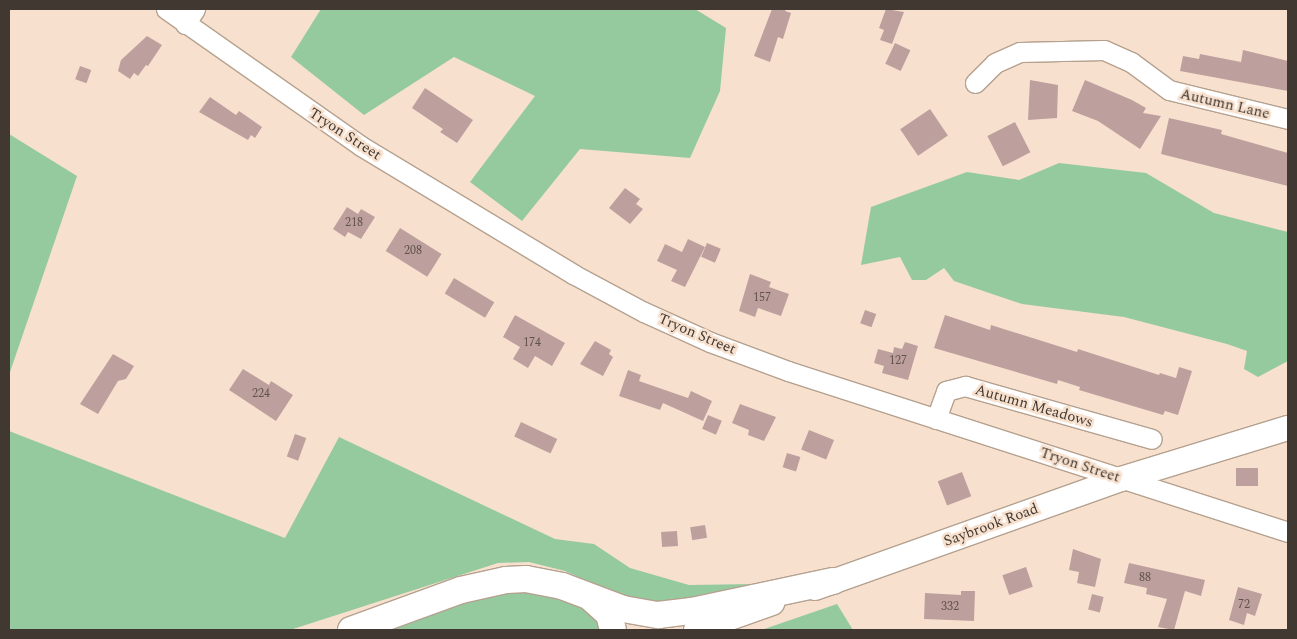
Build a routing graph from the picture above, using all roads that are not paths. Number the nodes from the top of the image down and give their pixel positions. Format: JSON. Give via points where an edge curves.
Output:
{"nodes":[{"id":1,"x":166,"y":9,"type":"edge"},
{"id":2,"x":190,"y":16,"type":"edge"},
{"id":3,"x":975,"y":83,"type":"dead end"},
{"id":4,"x":1288,"y":119,"type":"edge"},
{"id":5,"x":936,"y":419,"type":"junction"},
{"id":6,"x":1288,"y":428,"type":"edge"},
{"id":7,"x":1152,"y":439,"type":"dead end"},
{"id":8,"x":1121,"y":479,"type":"junction"},
{"id":9,"x":1288,"y":532,"type":"edge"},
{"id":10,"x":832,"y":581,"type":"junction"},
{"id":11,"x":581,"y":592,"type":"junction"},
{"id":12,"x":351,"y":630,"type":"edge"},
{"id":13,"x":613,"y":630,"type":"edge"},
{"id":14,"x":696,"y":630,"type":"edge"}],
"edges":[{"from":1,"to":2,"type":"street","name":"Tryon Street"},
{"from":2,"to":5,"type":"street","name":"Tryon Street","via":[[361,146],[573,274],[710,342]]},
{"from":3,"to":4,"type":"street","name":"Autumn Lane","via":[[995,63],[1020,52],[1104,50],[1131,62],[1169,90]]},
{"from":5,"to":7,"type":"street","name":"Autumn Meadows","via":[[946,391],[965,386]]},
{"from":5,"to":8,"type":"street","name":"Tryon Street"},
{"from":6,"to":8,"type":"main road","name":"Saybrook Road"},
{"from":8,"to":9,"type":"street","name":"Tryon Street"},
{"from":8,"to":10,"type":"main road","name":"Saybrook Road"},
{"from":10,"to":11,"type":"highway","via":[[692,611],[658,615],[623,609]]},
{"from":10,"to":14,"type":"main road","name":"Saybrook Road"},
{"from":11,"to":12,"type":"highway","via":[[526,580],[483,584]]},
{"from":11,"to":13,"type":"highway","via":[[609,614]]}]}
